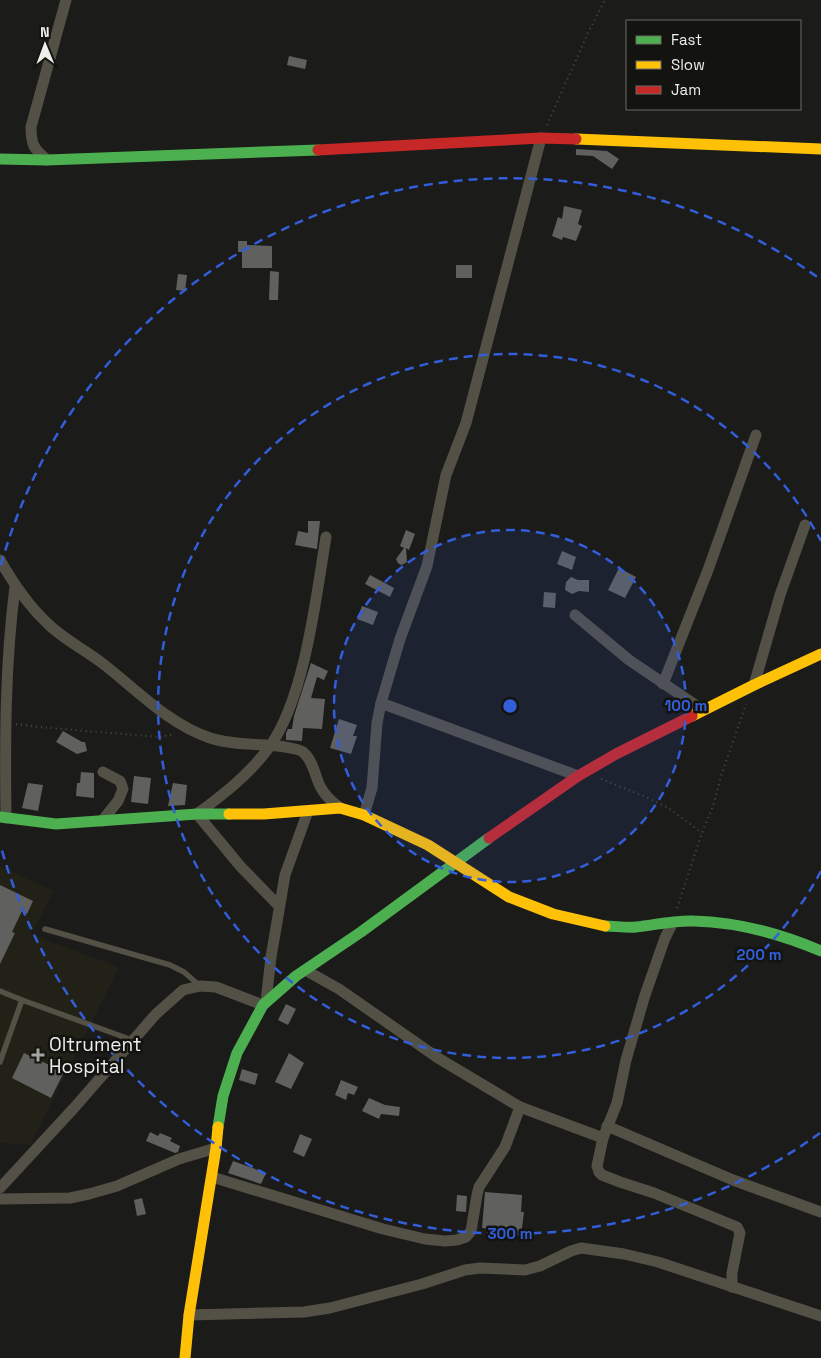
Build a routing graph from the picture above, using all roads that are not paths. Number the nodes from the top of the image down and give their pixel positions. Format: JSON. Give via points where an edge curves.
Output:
{"nodes":[{"id":1,"x":66,"y":0,"type":"edge"},
{"id":2,"x":541,"y":138,"type":"junction"},
{"id":3,"x":821,"y":149,"type":"edge"},
{"id":4,"x":0,"y":159,"type":"edge"},
{"id":5,"x":47,"y":160,"type":"junction"},
{"id":6,"x":756,"y":435,"type":"dead end"},
{"id":7,"x":804,"y":525,"type":"dead end"},
{"id":8,"x":326,"y":537,"type":"dead end"},
{"id":9,"x":0,"y":560,"type":"edge"},
{"id":10,"x":16,"y":587,"type":"junction"},
{"id":11,"x":575,"y":615,"type":"dead end"},
{"id":12,"x":821,"y":654,"type":"edge"},
{"id":13,"x":663,"y":684,"type":"junction"},
{"id":14,"x":751,"y":687,"type":"junction"},
{"id":15,"x":381,"y":703,"type":"junction"},
{"id":16,"x":703,"y":710,"type":"junction"},
{"id":17,"x":271,"y":744,"type":"junction"},
{"id":18,"x":103,"y":772,"type":"dead end"},
{"id":19,"x":581,"y":774,"type":"junction"},
{"id":20,"x":340,"y":808,"type":"junction"},
{"id":21,"x":308,"y":811,"type":"junction"},
{"id":22,"x":197,"y":814,"type":"junction"},
{"id":23,"x":364,"y":815,"type":"junction"},
{"id":24,"x":3,"y":818,"type":"edge"},
{"id":25,"x":102,"y":820,"type":"junction"},
{"id":26,"x":455,"y":863,"type":"junction"},
{"id":27,"x":279,"y":906,"type":"junction"},
{"id":28,"x":673,"y":922,"type":"junction"},
{"id":29,"x":45,"y":929,"type":"dead end"},
{"id":30,"x":821,"y":951,"type":"edge"},
{"id":31,"x":304,"y":970,"type":"junction"},
{"id":32,"x":200,"y":986,"type":"junction"},
{"id":33,"x":0,"y":990,"type":"edge"},
{"id":34,"x":22,"y":1000,"type":"junction"},
{"id":35,"x":265,"y":1003,"type":"junction"},
{"id":36,"x":132,"y":1040,"type":"junction"},
{"id":37,"x":0,"y":1062,"type":"edge"},
{"id":38,"x":520,"y":1107,"type":"junction"},
{"id":39,"x":607,"y":1126,"type":"junction"},
{"id":40,"x":603,"y":1138,"type":"junction"},
{"id":41,"x":216,"y":1148,"type":"junction"},
{"id":42,"x":212,"y":1177,"type":"junction"},
{"id":43,"x":0,"y":1188,"type":"edge"},
{"id":44,"x":0,"y":1199,"type":"edge"},
{"id":45,"x":821,"y":1212,"type":"edge"},
{"id":46,"x":732,"y":1287,"type":"junction"},
{"id":47,"x":189,"y":1315,"type":"junction"},
{"id":48,"x":821,"y":1316,"type":"edge"},
{"id":49,"x":185,"y":1358,"type":"edge"}],
"edges":[{"from":1,"to":5,"type":"street","via":[[31,127],[35,150]]},
{"from":2,"to":3,"type":"street"},
{"from":2,"to":5,"type":"street"},
{"from":2,"to":15,"type":"street","via":[[466,423],[446,475],[427,566]]},
{"from":4,"to":5,"type":"street"},
{"from":6,"to":13,"type":"street"},
{"from":7,"to":14,"type":"street"},
{"from":8,"to":17,"type":"street","via":[[305,656],[287,716]]},
{"from":9,"to":10,"type":"street"},
{"from":10,"to":17,"type":"street","via":[[60,634],[178,722],[225,742]]},
{"from":10,"to":24,"type":"street","via":[[7,669]]},
{"from":11,"to":13,"type":"street"},
{"from":12,"to":14,"type":"street"},
{"from":13,"to":16,"type":"street"},
{"from":14,"to":16,"type":"street"},
{"from":15,"to":19,"type":"street"},
{"from":15,"to":23,"type":"street","via":[[372,788]]},
{"from":16,"to":19,"type":"street"},
{"from":17,"to":20,"type":"street","via":[[304,753],[320,787]]},
{"from":17,"to":22,"type":"street","via":[[251,770]]},
{"from":18,"to":25,"type":"street","via":[[120,781],[123,789],[118,801]]},
{"from":19,"to":26,"type":"street"},
{"from":20,"to":21,"type":"street"},
{"from":20,"to":23,"type":"street"},
{"from":21,"to":22,"type":"street"},
{"from":21,"to":27,"type":"street"},
{"from":22,"to":25,"type":"street"},
{"from":22,"to":27,"type":"street"},
{"from":23,"to":26,"type":"street","via":[[428,845]]},
{"from":24,"to":25,"type":"street","via":[[56,824]]},
{"from":26,"to":28,"type":"street","via":[[509,897],[553,914],[602,926],[635,927]]},
{"from":26,"to":31,"type":"street"},
{"from":27,"to":35,"type":"street"},
{"from":28,"to":30,"type":"street","via":[[754,928]]},
{"from":28,"to":39,"type":"street","via":[[645,996],[617,1103]]},
{"from":29,"to":32,"type":"lane","via":[[170,965]]},
{"from":31,"to":35,"type":"street"},
{"from":31,"to":38,"type":"street","via":[[339,988],[438,1058]]},
{"from":32,"to":35,"type":"street","via":[[216,987]]},
{"from":32,"to":36,"type":"street","via":[[183,990]]},
{"from":33,"to":34,"type":"lane"},
{"from":34,"to":36,"type":"lane"},
{"from":34,"to":37,"type":"lane"},
{"from":35,"to":41,"type":"street","via":[[246,1034],[229,1076],[219,1114]]},
{"from":36,"to":43,"type":"street"},
{"from":38,"to":40,"type":"street"},
{"from":38,"to":42,"type":"street","via":[[505,1147],[479,1187],[471,1231],[457,1240],[425,1239],[383,1229]]},
{"from":39,"to":40,"type":"street"},
{"from":39,"to":45,"type":"street","via":[[733,1180]]},
{"from":40,"to":46,"type":"street","via":[[597,1166],[602,1175],[739,1229]]},
{"from":41,"to":42,"type":"street"},
{"from":41,"to":44,"type":"street","via":[[89,1194],[70,1198]]},
{"from":42,"to":47,"type":"street"},
{"from":46,"to":47,"type":"street","via":[[658,1262],[581,1248],[525,1270],[465,1270],[330,1308]]},
{"from":46,"to":48,"type":"street"},
{"from":47,"to":49,"type":"street"}]}
